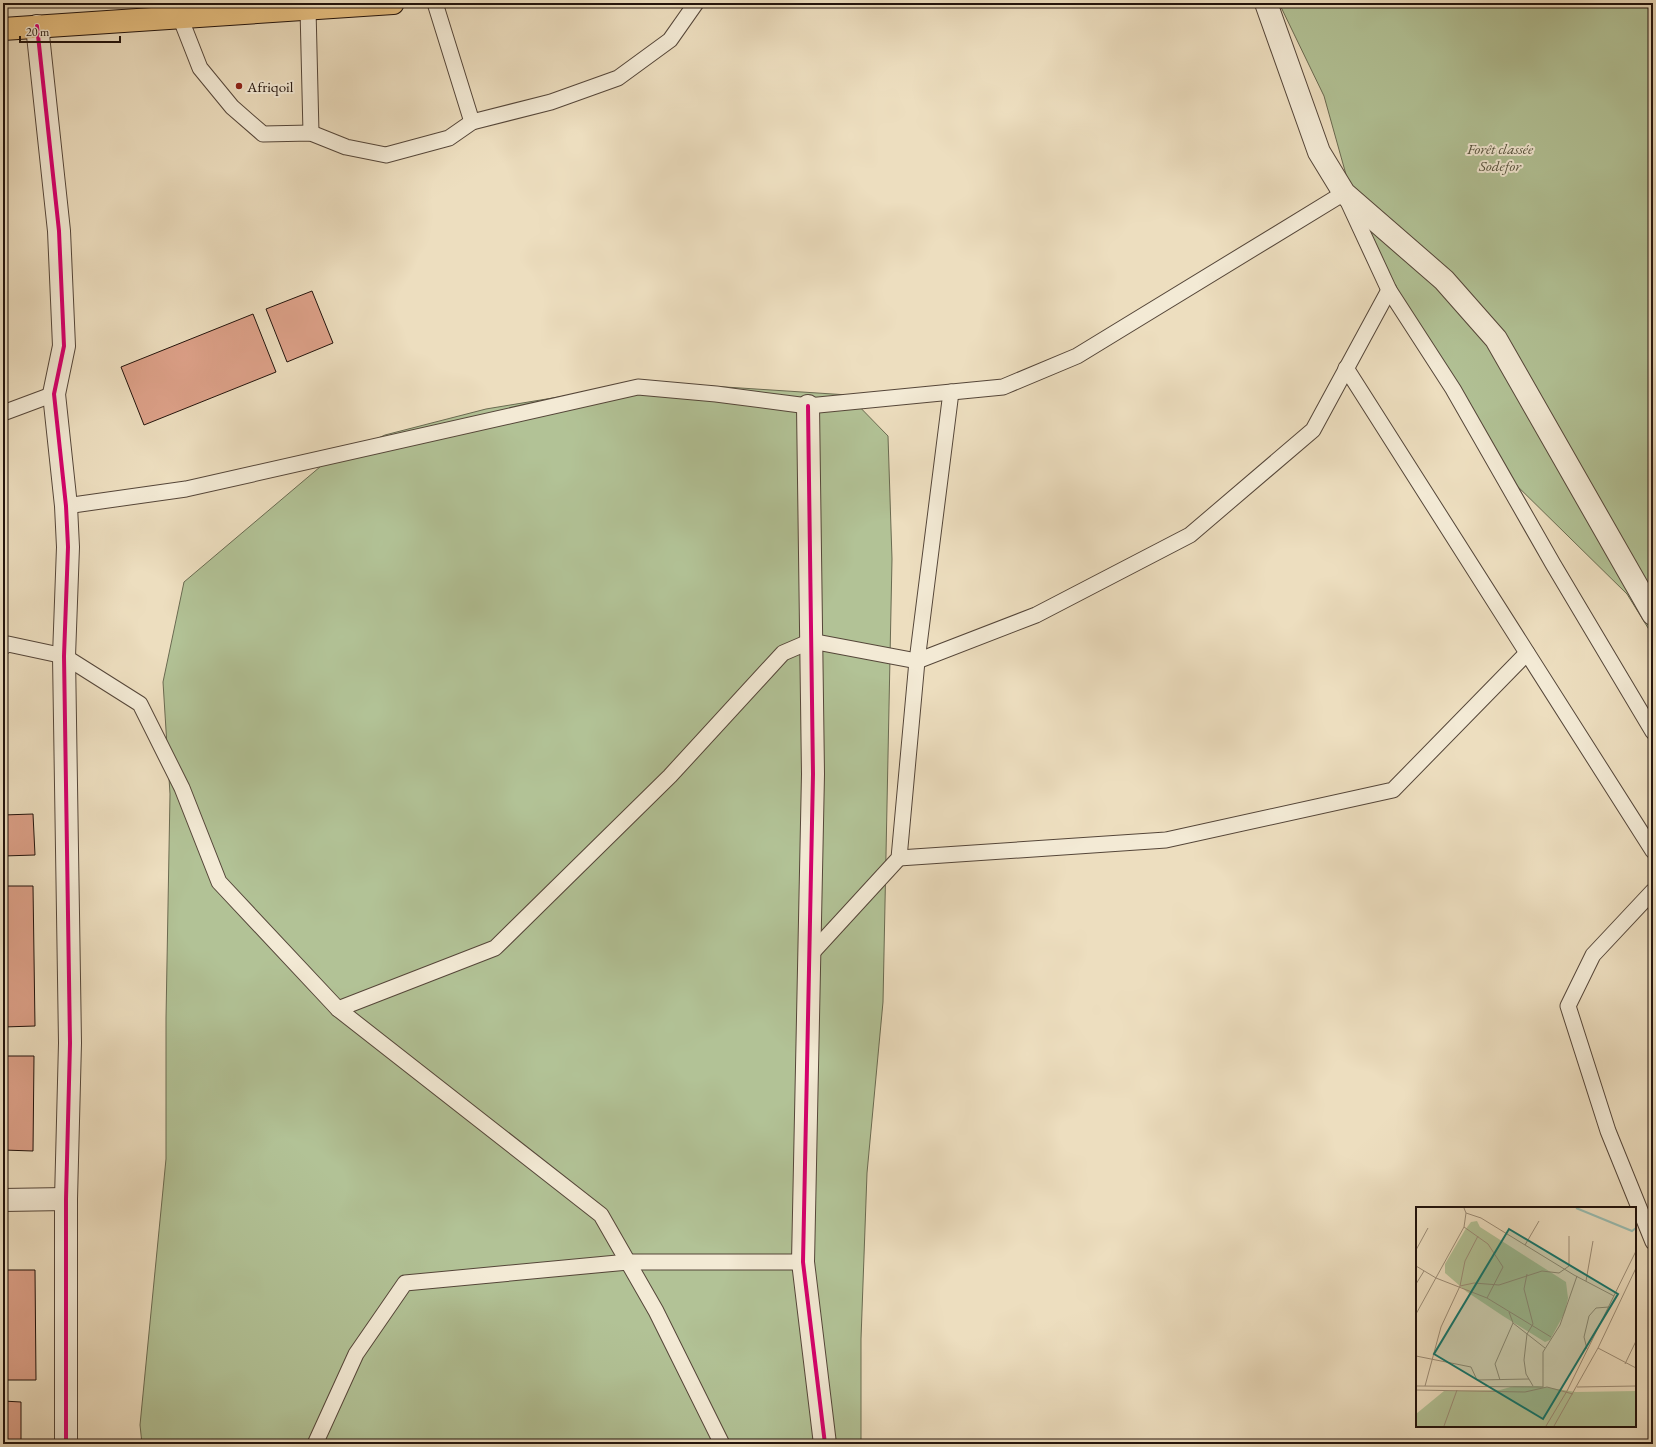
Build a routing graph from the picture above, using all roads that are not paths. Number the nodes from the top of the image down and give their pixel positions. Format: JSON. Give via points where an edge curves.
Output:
{"nodes":[{"id":1,"x":393,"y":3,"type":"edge"},
{"id":2,"x":435,"y":3,"type":"edge"},
{"id":3,"x":696,"y":3,"type":"edge"},
{"id":4,"x":1266,"y":3,"type":"edge"},
{"id":5,"x":308,"y":8,"type":"junction"},
{"id":6,"x":180,"y":17,"type":"junction"},
{"id":7,"x":37,"y":26,"type":"junction"},
{"id":8,"x":3,"y":29,"type":"edge"},
{"id":9,"x":472,"y":122,"type":"junction"},
{"id":10,"x":311,"y":133,"type":"junction"},
{"id":11,"x":1344,"y":193,"type":"junction"},
{"id":12,"x":1389,"y":290,"type":"junction"},
{"id":13,"x":1346,"y":368,"type":"junction"},
{"id":14,"x":951,"y":392,"type":"junction"},
{"id":15,"x":54,"y":394,"type":"junction"},
{"id":16,"x":808,"y":406,"type":"junction"},
{"id":17,"x":3,"y":413,"type":"edge"},
{"id":18,"x":66,"y":506,"type":"junction"},
{"id":19,"x":1653,"y":614,"type":"edge"},
{"id":20,"x":811,"y":642,"type":"junction"},
{"id":21,"x":3,"y":646,"type":"edge"},
{"id":22,"x":1528,"y":654,"type":"junction"},
{"id":23,"x":64,"y":656,"type":"junction"},
{"id":24,"x":917,"y":661,"type":"junction"},
{"id":25,"x":1653,"y":732,"type":"edge"},
{"id":26,"x":1653,"y":851,"type":"edge"},
{"id":27,"x":899,"y":858,"type":"junction"},
{"id":28,"x":1653,"y":891,"type":"edge"},
{"id":29,"x":810,"y":955,"type":"junction"},
{"id":30,"x":338,"y":1008,"type":"junction"},
{"id":31,"x":66,"y":1199,"type":"junction"},
{"id":32,"x":3,"y":1200,"type":"edge"},
{"id":33,"x":1653,"y":1242,"type":"edge"},
{"id":34,"x":628,"y":1262,"type":"junction"},
{"id":35,"x":803,"y":1262,"type":"junction"},
{"id":36,"x":66,"y":1444,"type":"edge"},
{"id":37,"x":314,"y":1444,"type":"edge"},
{"id":38,"x":722,"y":1444,"type":"edge"},
{"id":39,"x":825,"y":1444,"type":"edge"}],
"edges":[{"from":1,"to":5,"type":"main road"},
{"from":2,"to":9,"type":"lane"},
{"from":3,"to":9,"type":"lane","via":[[670,40],[618,78],[551,102]]},
{"from":4,"to":11,"type":"street","via":[[1319,152]]},
{"from":5,"to":6,"type":"main road"},
{"from":5,"to":10,"type":"lane"},
{"from":6,"to":7,"type":"main road"},
{"from":6,"to":10,"type":"lane","via":[[200,68],[232,107],[263,134]]},
{"from":7,"to":8,"type":"main road"},
{"from":7,"to":15,"type":"street","via":[[59,232],[64,346]]},
{"from":9,"to":10,"type":"lane","via":[[449,138],[386,155],[346,147]]},
{"from":11,"to":12,"type":"lane"},
{"from":11,"to":14,"type":"lane","via":[[1077,356],[1003,387]]},
{"from":11,"to":19,"type":"street","via":[[1444,280],[1496,339]]},
{"from":12,"to":13,"type":"lane"},
{"from":12,"to":25,"type":"lane","via":[[1453,389]]},
{"from":13,"to":22,"type":"lane"},
{"from":13,"to":24,"type":"lane","via":[[1313,430],[1190,535],[1036,615]]},
{"from":14,"to":16,"type":"lane"},
{"from":14,"to":24,"type":"lane"},
{"from":15,"to":17,"type":"lane"},
{"from":15,"to":18,"type":"street"},
{"from":16,"to":18,"type":"lane","via":[[638,387],[186,488]]},
{"from":16,"to":20,"type":"street"},
{"from":18,"to":23,"type":"street","via":[[68,547]]},
{"from":20,"to":24,"type":"lane"},
{"from":20,"to":29,"type":"street","via":[[813,774]]},
{"from":20,"to":30,"type":"lane","via":[[783,653],[670,776],[496,948]]},
{"from":21,"to":23,"type":"lane","via":[[8,644]]},
{"from":22,"to":26,"type":"lane"},
{"from":22,"to":27,"type":"lane","via":[[1393,790],[1166,840]]},
{"from":23,"to":30,"type":"lane","via":[[140,704],[182,788],[219,882]]},
{"from":23,"to":31,"type":"street","via":[[70,1043]]},
{"from":24,"to":27,"type":"lane"},
{"from":27,"to":29,"type":"lane"},
{"from":28,"to":33,"type":"lane","via":[[1593,955],[1568,1006],[1608,1131]]},
{"from":29,"to":35,"type":"street"},
{"from":30,"to":34,"type":"lane","via":[[601,1215]]},
{"from":31,"to":32,"type":"street"},
{"from":31,"to":36,"type":"street"},
{"from":34,"to":35,"type":"lane"},
{"from":34,"to":37,"type":"lane","via":[[405,1283],[356,1354]]},
{"from":34,"to":38,"type":"lane","via":[[656,1311]]},
{"from":35,"to":39,"type":"street"}]}
